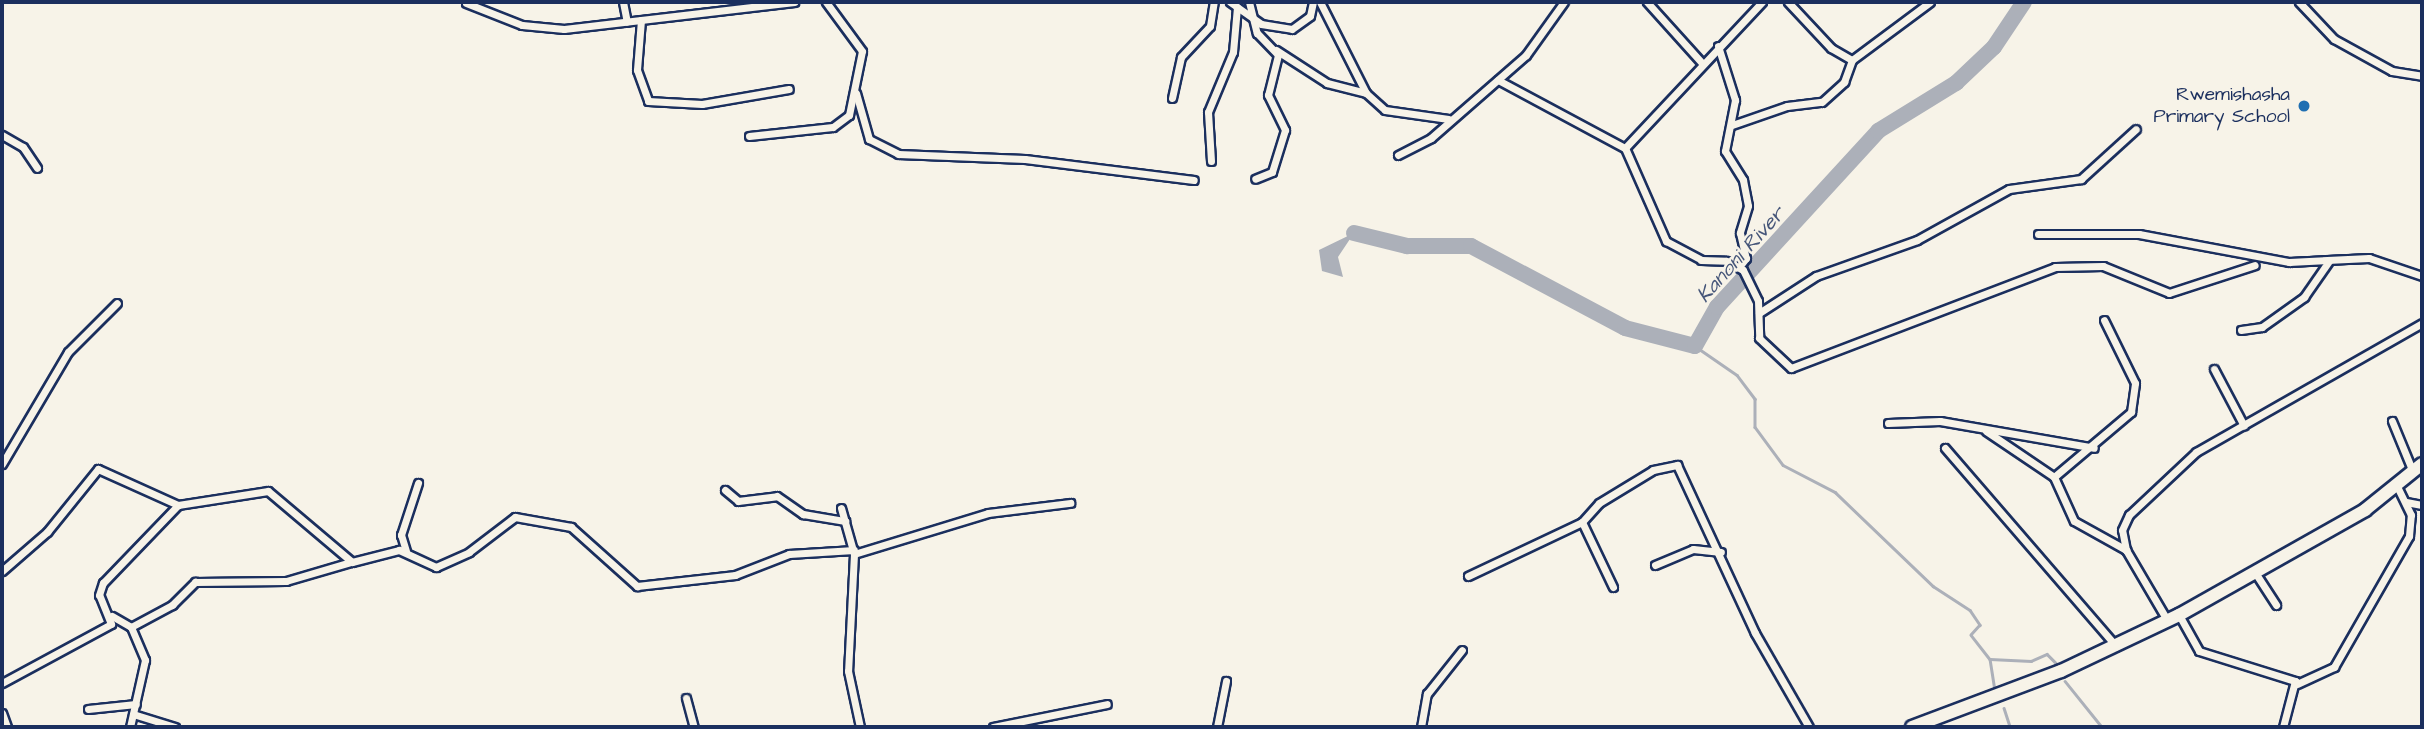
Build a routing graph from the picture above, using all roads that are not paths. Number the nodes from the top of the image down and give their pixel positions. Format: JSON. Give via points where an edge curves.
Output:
{"nodes":[{"id":1,"x":623,"y":2,"type":"edge"},
{"id":2,"x":794,"y":2,"type":"edge"},
{"id":3,"x":826,"y":2,"type":"edge"},
{"id":4,"x":1214,"y":2,"type":"edge"},
{"id":5,"x":1249,"y":2,"type":"edge"},
{"id":6,"x":1314,"y":2,"type":"edge"},
{"id":7,"x":1320,"y":2,"type":"edge"},
{"id":8,"x":1564,"y":2,"type":"edge"},
{"id":9,"x":1647,"y":2,"type":"edge"},
{"id":10,"x":1762,"y":2,"type":"edge"},
{"id":11,"x":1788,"y":2,"type":"edge"},
{"id":12,"x":1930,"y":2,"type":"edge"},
{"id":13,"x":2299,"y":2,"type":"edge"},
{"id":14,"x":466,"y":3,"type":"edge"},
{"id":15,"x":1233,"y":4,"type":"edge"},
{"id":16,"x":1251,"y":18,"type":"junction"},
{"id":17,"x":641,"y":20,"type":"junction"},
{"id":18,"x":627,"y":22,"type":"junction"},
{"id":19,"x":1718,"y":47,"type":"junction"},
{"id":20,"x":1274,"y":50,"type":"junction"},
{"id":21,"x":1852,"y":60,"type":"junction"},
{"id":22,"x":1702,"y":62,"type":"junction"},
{"id":23,"x":2422,"y":76,"type":"edge"},
{"id":24,"x":1498,"y":80,"type":"junction"},
{"id":25,"x":789,"y":89,"type":"dead end"},
{"id":26,"x":856,"y":93,"type":"junction"},
{"id":27,"x":1366,"y":93,"type":"junction"},
{"id":28,"x":1172,"y":99,"type":"dead end"},
{"id":29,"x":1448,"y":119,"type":"junction"},
{"id":30,"x":1732,"y":125,"type":"junction"},
{"id":31,"x":2136,"y":128,"type":"dead end"},
{"id":32,"x":2,"y":135,"type":"edge"},
{"id":33,"x":749,"y":136,"type":"dead end"},
{"id":34,"x":1625,"y":148,"type":"junction"},
{"id":35,"x":1398,"y":155,"type":"dead end"},
{"id":36,"x":1211,"y":161,"type":"dead end"},
{"id":37,"x":37,"y":168,"type":"dead end"},
{"id":38,"x":1255,"y":179,"type":"dead end"},
{"id":39,"x":1194,"y":180,"type":"dead end"},
{"id":40,"x":2038,"y":234,"type":"dead end"},
{"id":41,"x":2329,"y":261,"type":"junction"},
{"id":42,"x":2255,"y":265,"type":"dead end"},
{"id":43,"x":1739,"y":267,"type":"junction"},
{"id":44,"x":2422,"y":276,"type":"edge"},
{"id":45,"x":117,"y":303,"type":"dead end"},
{"id":46,"x":1759,"y":313,"type":"junction"},
{"id":47,"x":2104,"y":320,"type":"dead end"},
{"id":48,"x":2422,"y":323,"type":"edge"},
{"id":49,"x":2241,"y":330,"type":"dead end"},
{"id":50,"x":2214,"y":369,"type":"dead end"},
{"id":51,"x":2392,"y":422,"type":"dead end"},
{"id":52,"x":1888,"y":423,"type":"dead end"},
{"id":53,"x":2244,"y":426,"type":"junction"},
{"id":54,"x":1986,"y":431,"type":"junction"},
{"id":55,"x":1945,"y":448,"type":"dead end"},
{"id":56,"x":2094,"y":448,"type":"junction"},
{"id":57,"x":2,"y":464,"type":"edge"},
{"id":58,"x":2418,"y":468,"type":"edge"},
{"id":59,"x":2054,"y":477,"type":"junction"},
{"id":60,"x":418,"y":483,"type":"dead end"},
{"id":61,"x":2398,"y":486,"type":"junction"},
{"id":62,"x":726,"y":490,"type":"dead end"},
{"id":63,"x":2406,"y":502,"type":"junction"},
{"id":64,"x":1070,"y":503,"type":"dead end"},
{"id":65,"x":178,"y":505,"type":"junction"},
{"id":66,"x":2422,"y":505,"type":"edge"},
{"id":67,"x":841,"y":509,"type":"dead end"},
{"id":68,"x":845,"y":521,"type":"junction"},
{"id":69,"x":1583,"y":522,"type":"junction"},
{"id":70,"x":2126,"y":550,"type":"junction"},
{"id":71,"x":406,"y":551,"type":"junction"},
{"id":72,"x":854,"y":552,"type":"junction"},
{"id":73,"x":1721,"y":552,"type":"junction"},
{"id":74,"x":352,"y":562,"type":"junction"},
{"id":75,"x":1655,"y":565,"type":"dead end"},
{"id":76,"x":2,"y":571,"type":"edge"},
{"id":77,"x":2256,"y":574,"type":"junction"},
{"id":78,"x":1468,"y":576,"type":"dead end"},
{"id":79,"x":1613,"y":587,"type":"dead end"},
{"id":80,"x":2276,"y":606,"type":"dead end"},
{"id":81,"x":2179,"y":615,"type":"junction"},
{"id":82,"x":112,"y":616,"type":"junction"},
{"id":83,"x":2166,"y":620,"type":"junction"},
{"id":84,"x":131,"y":627,"type":"junction"},
{"id":85,"x":2116,"y":647,"type":"junction"},
{"id":86,"x":1462,"y":650,"type":"dead end"},
{"id":87,"x":1226,"y":681,"type":"dead end"},
{"id":88,"x":2,"y":684,"type":"edge"},
{"id":89,"x":2297,"y":684,"type":"junction"},
{"id":90,"x":686,"y":698,"type":"dead end"},
{"id":91,"x":136,"y":704,"type":"junction"},
{"id":92,"x":1107,"y":704,"type":"dead end"},
{"id":93,"x":88,"y":709,"type":"dead end"},
{"id":94,"x":2,"y":713,"type":"edge"},
{"id":95,"x":133,"y":715,"type":"junction"},
{"id":96,"x":7,"y":727,"type":"edge"},
{"id":97,"x":130,"y":727,"type":"edge"},
{"id":98,"x":175,"y":727,"type":"edge"},
{"id":99,"x":694,"y":727,"type":"edge"},
{"id":100,"x":860,"y":727,"type":"edge"},
{"id":101,"x":993,"y":727,"type":"edge"},
{"id":102,"x":1217,"y":727,"type":"edge"},
{"id":103,"x":1421,"y":727,"type":"edge"},
{"id":104,"x":1810,"y":727,"type":"edge"},
{"id":105,"x":1912,"y":727,"type":"edge"},
{"id":106,"x":2283,"y":727,"type":"edge"}],
"edges":[{"from":1,"to":18,"type":"street"},
{"from":2,"to":17,"type":"street"},
{"from":3,"to":26,"type":"street","via":[[862,51]]},
{"from":4,"to":28,"type":"street","via":[[1210,26],[1181,57]]},
{"from":5,"to":16,"type":"street"},
{"from":6,"to":16,"type":"street","via":[[1310,16],[1292,29]]},
{"from":7,"to":27,"type":"street"},
{"from":8,"to":24,"type":"street","via":[[1533,48]]},
{"from":9,"to":22,"type":"street"},
{"from":10,"to":19,"type":"street"},
{"from":11,"to":21,"type":"street","via":[[1831,48]]},
{"from":12,"to":21,"type":"street"},
{"from":13,"to":23,"type":"street","via":[[2338,42],[2395,72]]},
{"from":14,"to":18,"type":"street","via":[[534,28]]},
{"from":15,"to":16,"type":"street"},
{"from":15,"to":36,"type":"street","via":[[1233,52],[1208,111]]},
{"from":16,"to":20,"type":"street"},
{"from":17,"to":18,"type":"street"},
{"from":17,"to":25,"type":"street","via":[[637,70],[648,102],[702,104]]},
{"from":19,"to":22,"type":"street"},
{"from":19,"to":30,"type":"street","via":[[1734,92]]},
{"from":20,"to":27,"type":"street","via":[[1327,83]]},
{"from":20,"to":38,"type":"street","via":[[1279,69],[1268,97],[1285,130],[1272,172]]},
{"from":21,"to":30,"type":"street","via":[[1844,82],[1822,102],[1787,106]]},
{"from":22,"to":34,"type":"street","via":[[1652,125]]},
{"from":24,"to":29,"type":"street"},
{"from":24,"to":34,"type":"street"},
{"from":26,"to":33,"type":"street","via":[[849,115],[833,127]]},
{"from":26,"to":39,"type":"street","via":[[869,139],[898,154],[1026,159]]},
{"from":27,"to":29,"type":"street","via":[[1398,115]]},
{"from":29,"to":35,"type":"street","via":[[1431,138]]},
{"from":30,"to":43,"type":"street","via":[[1725,150],[1743,180],[1748,206],[1740,233],[1746,258]]},
{"from":31,"to":46,"type":"street","via":[[2081,179],[2009,189],[1917,240],[1816,276]]},
{"from":32,"to":37,"type":"street","via":[[23,147]]},
{"from":34,"to":43,"type":"street","via":[[1666,241],[1700,260]]},
{"from":40,"to":41,"type":"street","via":[[2139,234],[2256,258]]},
{"from":41,"to":44,"type":"street","via":[[2380,260]]},
{"from":41,"to":49,"type":"street","via":[[2304,298],[2262,327]]},
{"from":42,"to":46,"type":"street","via":[[2169,293],[2103,266],[2055,267],[1800,368],[1783,365],[1765,348]]},
{"from":43,"to":46,"type":"street"},
{"from":45,"to":57,"type":"street","via":[[68,352]]},
{"from":47,"to":56,"type":"street","via":[[2126,359],[2136,396],[2120,428]]},
{"from":48,"to":53,"type":"street"},
{"from":50,"to":53,"type":"street"},
{"from":51,"to":58,"type":"street"},
{"from":52,"to":54,"type":"street","via":[[1940,421]]},
{"from":53,"to":70,"type":"street","via":[[2196,452],[2132,511],[2122,530]]},
{"from":54,"to":56,"type":"street"},
{"from":54,"to":59,"type":"street"},
{"from":55,"to":85,"type":"street"},
{"from":56,"to":59,"type":"street"},
{"from":58,"to":61,"type":"highway"},
{"from":59,"to":70,"type":"street","via":[[2074,521]]},
{"from":60,"to":71,"type":"street","via":[[401,535]]},
{"from":61,"to":63,"type":"street"},
{"from":61,"to":77,"type":"highway"},
{"from":62,"to":68,"type":"street","via":[[738,502],[777,496],[803,514]]},
{"from":63,"to":66,"type":"street"},
{"from":63,"to":89,"type":"street","via":[[2409,536],[2368,612],[2334,667]]},
{"from":64,"to":72,"type":"street","via":[[988,513]]},
{"from":65,"to":74,"type":"street","via":[[268,491]]},
{"from":65,"to":76,"type":"street","via":[[98,469],[47,532]]},
{"from":65,"to":82,"type":"street","via":[[103,583],[99,595]]},
{"from":67,"to":68,"type":"street"},
{"from":68,"to":72,"type":"street"},
{"from":69,"to":73,"type":"street","via":[[1633,482],[1677,465]]},
{"from":69,"to":78,"type":"street"},
{"from":69,"to":79,"type":"street"},
{"from":70,"to":83,"type":"street"},
{"from":71,"to":72,"type":"street","via":[[436,567],[469,552],[514,517],[565,524],[637,586],[735,575],[789,554]]},
{"from":71,"to":74,"type":"street"},
{"from":72,"to":100,"type":"street","via":[[848,671]]},
{"from":73,"to":75,"type":"street","via":[[1693,549]]},
{"from":73,"to":104,"type":"street","via":[[1759,640]]},
{"from":74,"to":84,"type":"street","via":[[286,581],[195,582],[172,605]]},
{"from":77,"to":80,"type":"street"},
{"from":77,"to":81,"type":"highway"},
{"from":81,"to":83,"type":"highway"},
{"from":81,"to":89,"type":"street","via":[[2199,651],[2280,673]]},
{"from":82,"to":84,"type":"street"},
{"from":82,"to":88,"type":"street","via":[[103,632]]},
{"from":83,"to":85,"type":"highway"},
{"from":84,"to":91,"type":"street","via":[[145,660]]},
{"from":85,"to":105,"type":"highway"},
{"from":86,"to":103,"type":"street","via":[[1427,694]]},
{"from":87,"to":102,"type":"street"},
{"from":89,"to":106,"type":"street"},
{"from":90,"to":99,"type":"street"},
{"from":91,"to":93,"type":"street"},
{"from":91,"to":95,"type":"street"},
{"from":92,"to":101,"type":"street"},
{"from":94,"to":96,"type":"street"},
{"from":95,"to":97,"type":"street"},
{"from":95,"to":98,"type":"street"}]}
